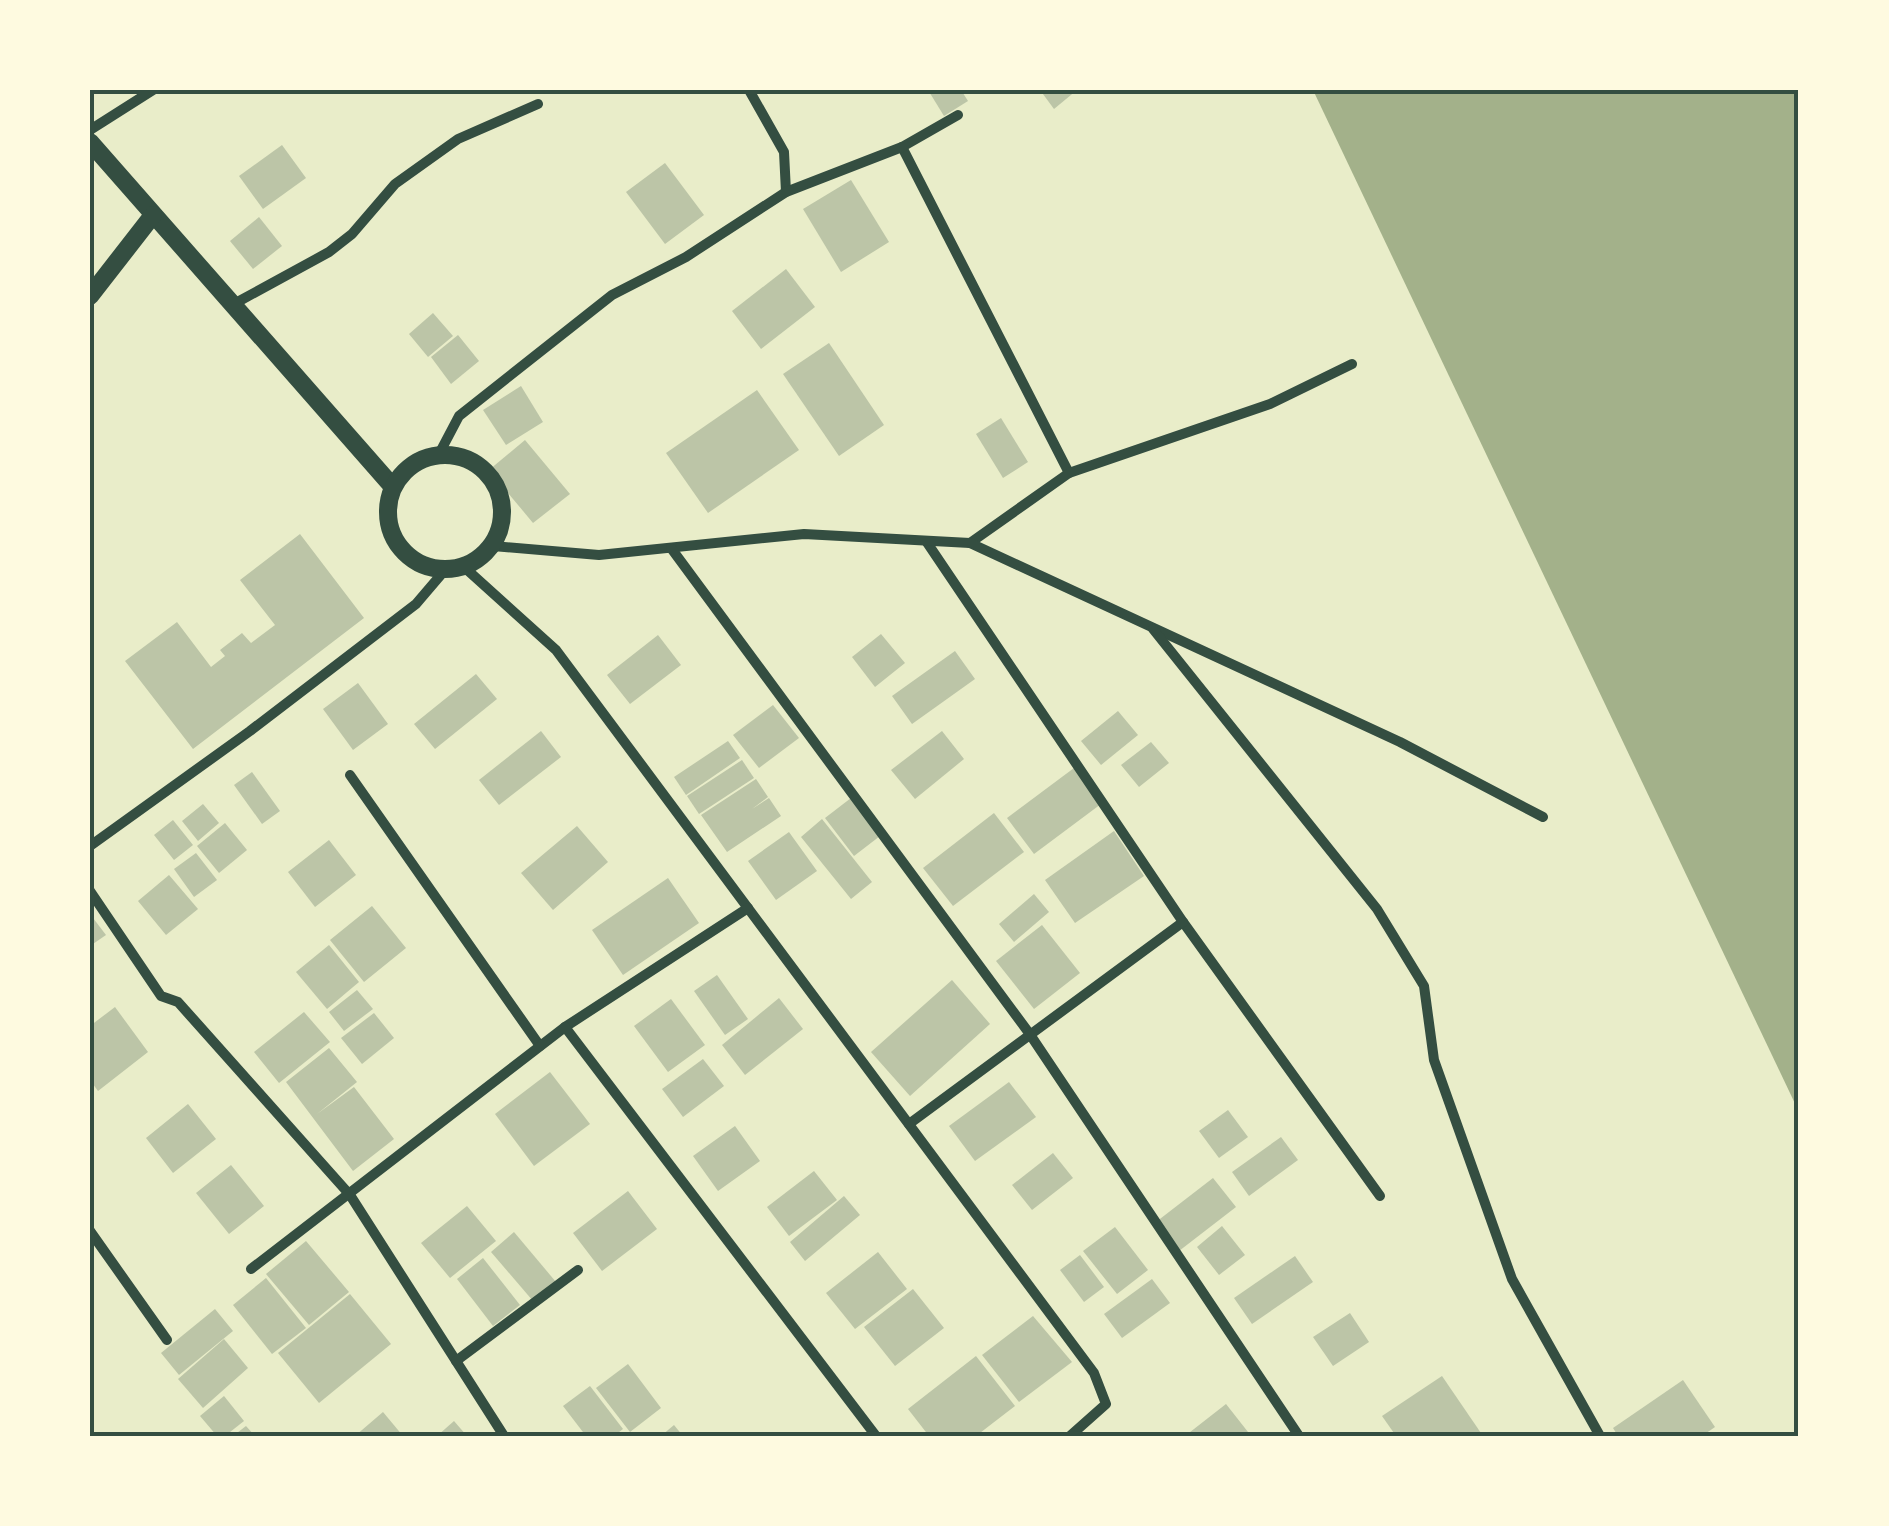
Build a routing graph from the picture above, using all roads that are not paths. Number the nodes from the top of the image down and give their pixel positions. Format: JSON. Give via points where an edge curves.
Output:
{"nodes":[{"id":1,"x":153,"y":90,"type":"edge"},
{"id":2,"x":765,"y":90,"type":"edge"},
{"id":3,"x":750,"y":93,"type":"edge"},
{"id":4,"x":538,"y":104,"type":"dead end"},
{"id":5,"x":958,"y":115,"type":"dead end"},
{"id":6,"x":90,"y":130,"type":"edge"},
{"id":7,"x":90,"y":142,"type":"edge"},
{"id":8,"x":902,"y":147,"type":"junction"},
{"id":9,"x":786,"y":192,"type":"junction"},
{"id":10,"x":153,"y":215,"type":"junction"},
{"id":11,"x":90,"y":296,"type":"edge"},
{"id":12,"x":232,"y":305,"type":"junction"},
{"id":13,"x":1352,"y":364,"type":"dead end"},
{"id":14,"x":440,"y":454,"type":"junction"},
{"id":15,"x":1069,"y":473,"type":"junction"},
{"id":16,"x":393,"y":486,"type":"junction"},
{"id":17,"x":926,"y":541,"type":"junction"},
{"id":18,"x":970,"y":543,"type":"junction"},
{"id":19,"x":493,"y":546,"type":"junction"},
{"id":20,"x":671,"y":548,"type":"junction"},
{"id":21,"x":455,"y":569,"type":"junction"},
{"id":22,"x":1149,"y":625,"type":"junction"},
{"id":23,"x":350,"y":775,"type":"dead end"},
{"id":24,"x":1543,"y":817,"type":"dead end"},
{"id":25,"x":90,"y":846,"type":"edge"},
{"id":26,"x":90,"y":890,"type":"edge"},
{"id":27,"x":748,"y":908,"type":"junction"},
{"id":28,"x":1184,"y":922,"type":"junction"},
{"id":29,"x":565,"y":1028,"type":"junction"},
{"id":30,"x":1029,"y":1032,"type":"junction"},
{"id":31,"x":540,"y":1046,"type":"junction"},
{"id":32,"x":908,"y":1124,"type":"junction"},
{"id":33,"x":350,"y":1195,"type":"junction"},
{"id":34,"x":1380,"y":1196,"type":"dead end"},
{"id":35,"x":90,"y":1231,"type":"edge"},
{"id":36,"x":250,"y":1269,"type":"dead end"},
{"id":37,"x":578,"y":1270,"type":"dead end"},
{"id":38,"x":167,"y":1340,"type":"dead end"},
{"id":39,"x":456,"y":1361,"type":"junction"},
{"id":40,"x":504,"y":1436,"type":"edge"},
{"id":41,"x":876,"y":1436,"type":"edge"},
{"id":42,"x":1070,"y":1436,"type":"edge"},
{"id":43,"x":1300,"y":1436,"type":"edge"},
{"id":44,"x":1600,"y":1436,"type":"edge"}],
"edges":[{"from":1,"to":6,"type":"street"},
{"from":2,"to":3,"type":"street"},
{"from":3,"to":9,"type":"street","via":[[784,152]]},
{"from":4,"to":12,"type":"street","via":[[458,139],[395,184],[329,252]]},
{"from":5,"to":8,"type":"street"},
{"from":7,"to":10,"type":"street"},
{"from":8,"to":9,"type":"street"},
{"from":8,"to":15,"type":"street"},
{"from":9,"to":14,"type":"street","via":[[612,295],[460,416]]},
{"from":10,"to":11,"type":"street"},
{"from":10,"to":12,"type":"street"},
{"from":12,"to":16,"type":"street"},
{"from":13,"to":15,"type":"street","via":[[1270,404]]},
{"from":14,"to":16,"type":"street","via":[[420,460]]},
{"from":14,"to":19,"type":"street","via":[[459,456],[490,476],[503,510]]},
{"from":15,"to":18,"type":"street"},
{"from":16,"to":21,"type":"street","via":[[388,506],[397,543],[410,558]]},
{"from":17,"to":18,"type":"street"},
{"from":17,"to":20,"type":"street","via":[[804,534]]},
{"from":17,"to":28,"type":"street"},
{"from":18,"to":22,"type":"street"},
{"from":19,"to":20,"type":"street","via":[[599,556]]},
{"from":19,"to":21,"type":"street"},
{"from":20,"to":30,"type":"street"},
{"from":21,"to":25,"type":"street","via":[[250,732]]},
{"from":21,"to":27,"type":"street","via":[[556,650]]},
{"from":22,"to":24,"type":"street"},
{"from":22,"to":44,"type":"street","via":[[1378,909],[1424,986],[1434,1060],[1512,1278]]},
{"from":23,"to":31,"type":"street"},
{"from":26,"to":33,"type":"street","via":[[161,996],[178,1002]]},
{"from":27,"to":29,"type":"street"},
{"from":27,"to":32,"type":"street"},
{"from":28,"to":30,"type":"street"},
{"from":28,"to":34,"type":"street"},
{"from":29,"to":31,"type":"street"},
{"from":29,"to":41,"type":"street"},
{"from":30,"to":32,"type":"street"},
{"from":30,"to":43,"type":"street"},
{"from":31,"to":33,"type":"street"},
{"from":32,"to":42,"type":"street","via":[[1100,1383],[1106,1404]]},
{"from":33,"to":36,"type":"street"},
{"from":33,"to":39,"type":"street"},
{"from":35,"to":38,"type":"street"},
{"from":37,"to":39,"type":"street"},
{"from":39,"to":40,"type":"street"}]}
